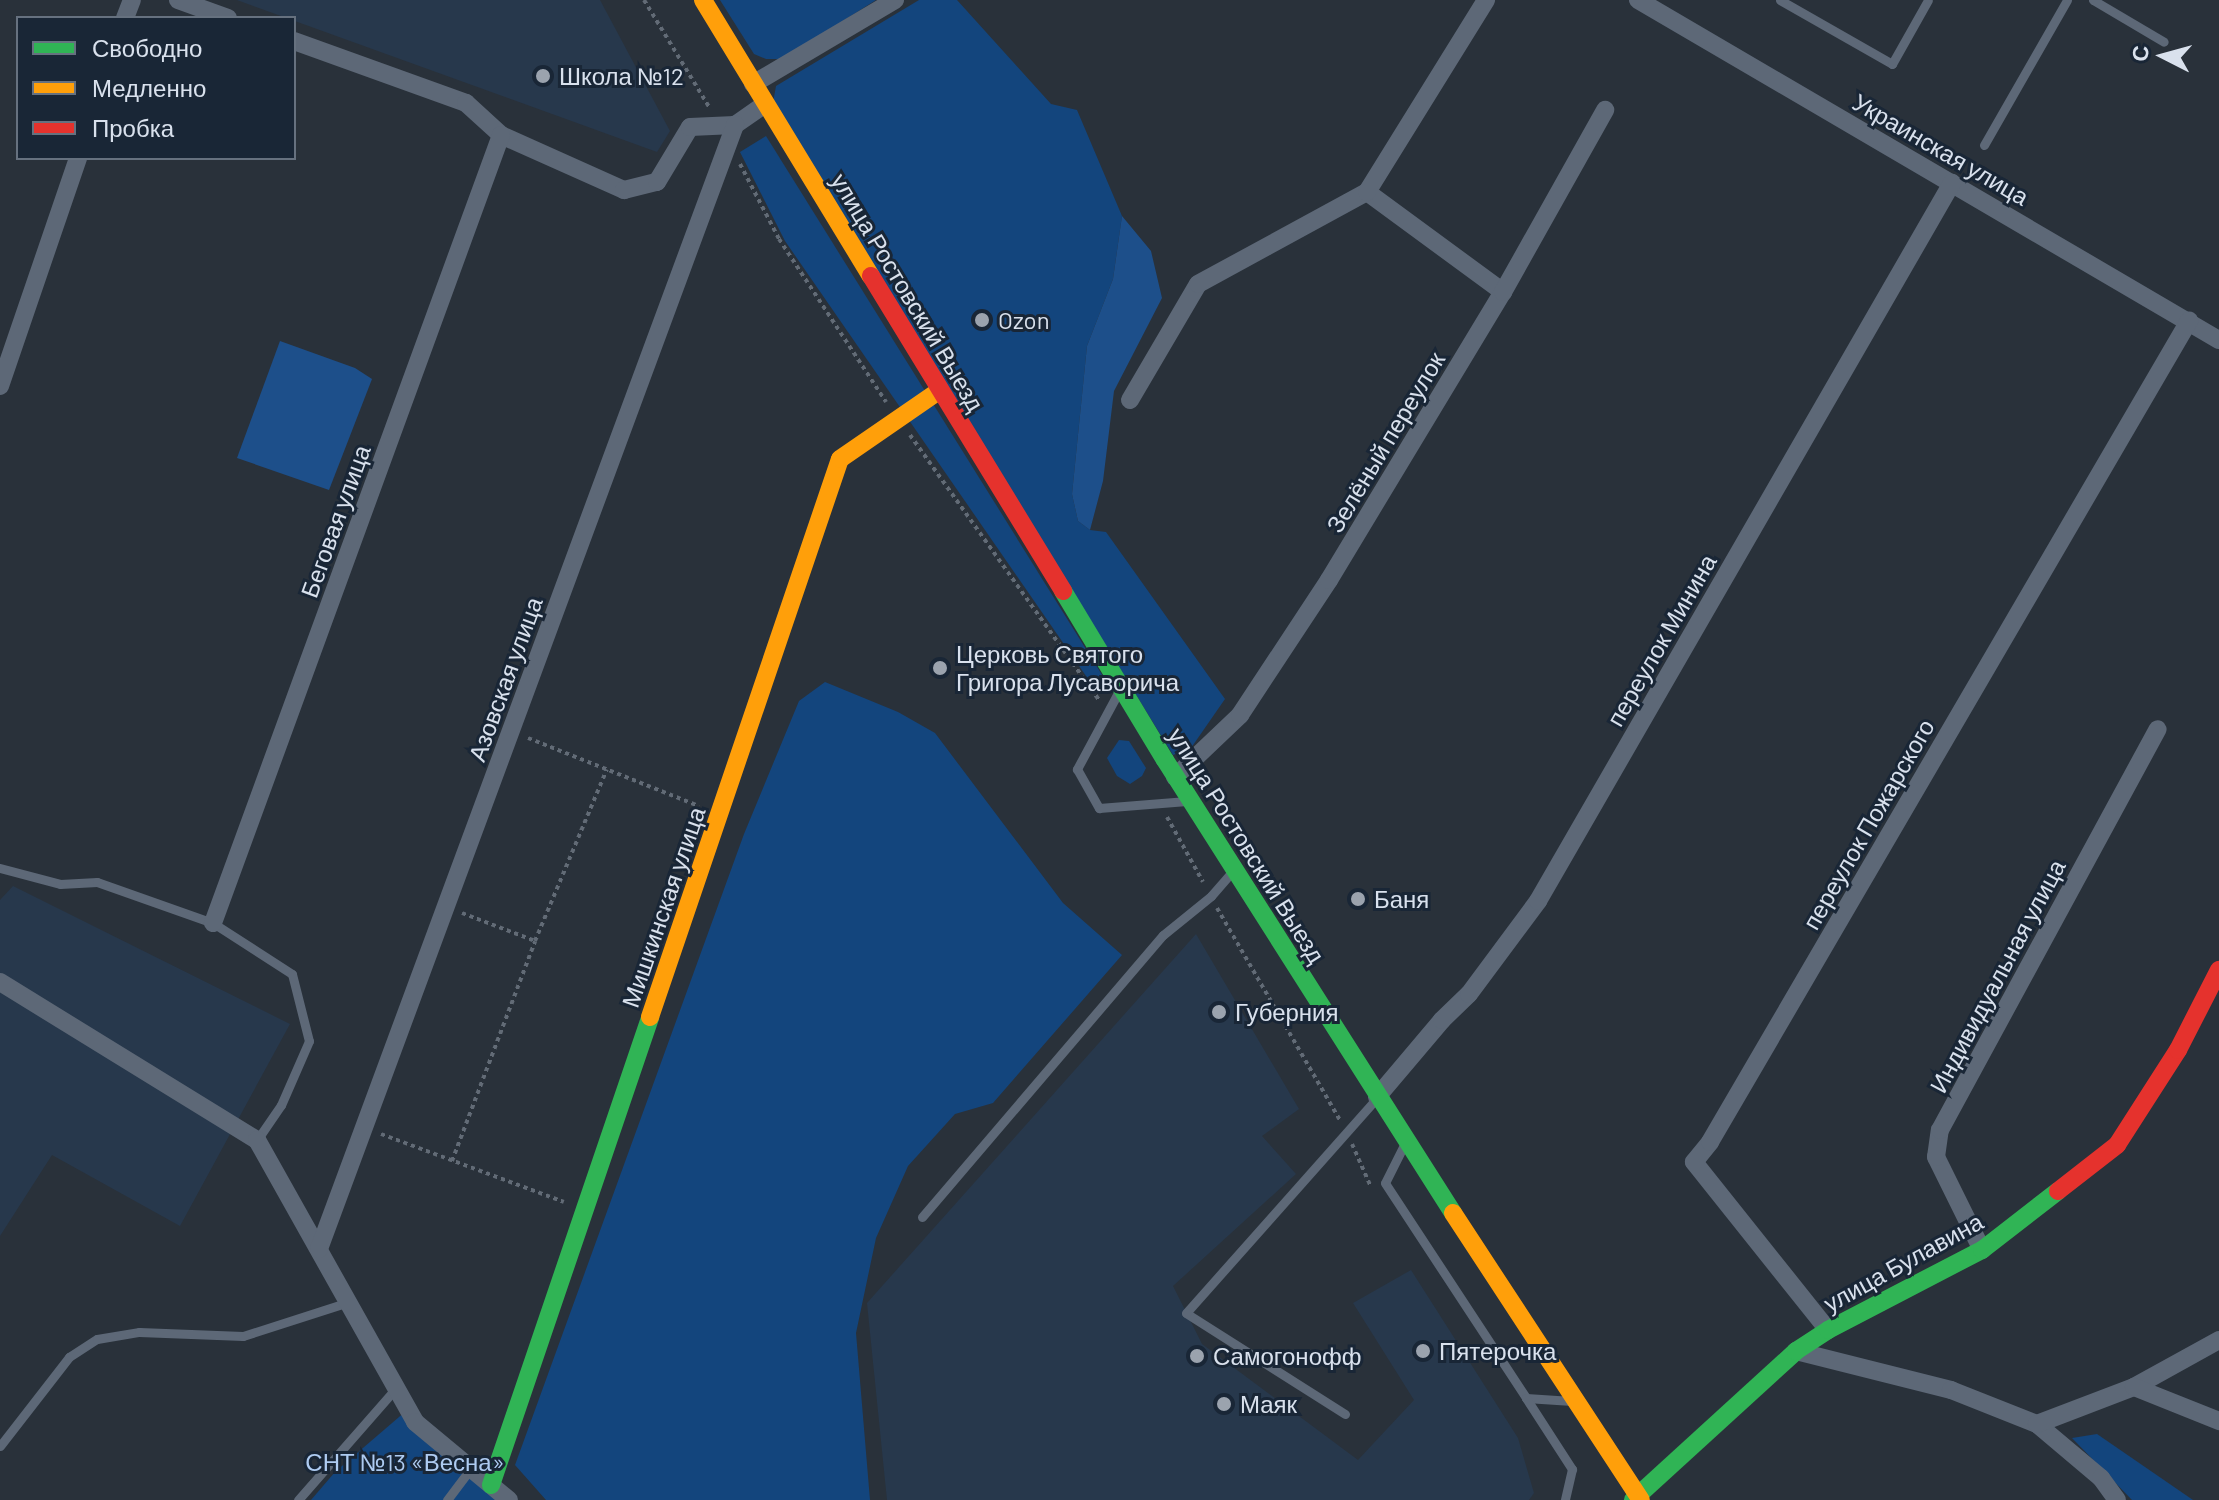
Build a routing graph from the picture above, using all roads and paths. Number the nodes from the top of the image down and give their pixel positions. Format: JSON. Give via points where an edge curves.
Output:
{"nodes":[{"id":1,"x":178,"y":0,"type":"edge"},
{"id":2,"x":644,"y":0,"type":"edge"},
{"id":3,"x":703,"y":0,"type":"edge"},
{"id":4,"x":895,"y":0,"type":"edge"},
{"id":5,"x":1486,"y":0,"type":"edge"},
{"id":6,"x":1638,"y":0,"type":"edge"},
{"id":7,"x":1780,"y":0,"type":"edge"},
{"id":8,"x":1928,"y":0,"type":"edge"},
{"id":9,"x":2067,"y":0,"type":"edge"},
{"id":10,"x":2093,"y":0,"type":"edge"},
{"id":11,"x":222,"y":16,"type":"edge"},
{"id":12,"x":296,"y":42,"type":"edge"},
{"id":13,"x":2164,"y":42,"type":"dead end"},
{"id":14,"x":753,"y":84,"type":"junction"},
{"id":15,"x":765,"y":104,"type":"junction"},
{"id":16,"x":1605,"y":110,"type":"dead end"},
{"id":17,"x":728,"y":131,"type":"junction"},
{"id":18,"x":501,"y":135,"type":"junction"},
{"id":19,"x":1984,"y":145,"type":"dead end"},
{"id":20,"x":77,"y":160,"type":"edge"},
{"id":21,"x":1952,"y":183,"type":"junction"},
{"id":22,"x":1367,"y":192,"type":"junction"},
{"id":23,"x":1503,"y":292,"type":"junction"},
{"id":24,"x":2189,"y":321,"type":"junction"},
{"id":25,"x":2219,"y":340,"type":"edge"},
{"id":26,"x":0,"y":386,"type":"edge"},
{"id":27,"x":940,"y":390,"type":"junction"},
{"id":28,"x":1130,"y":400,"type":"dead end"},
{"id":29,"x":898,"y":419,"type":"junction"},
{"id":30,"x":1121,"y":687,"type":"junction"},
{"id":31,"x":1108,"y":709,"type":"junction"},
{"id":32,"x":2158,"y":729,"type":"dead end"},
{"id":33,"x":511,"y":732,"type":"junction"},
{"id":34,"x":607,"y":769,"type":"junction"},
{"id":35,"x":1175,"y":777,"type":"junction"},
{"id":36,"x":1190,"y":800,"type":"junction"},
{"id":37,"x":1164,"y":804,"type":"junction"},
{"id":38,"x":720,"y":814,"type":"junction"},
{"id":39,"x":0,"y":868,"type":"edge"},
{"id":40,"x":1234,"y":870,"type":"junction"},
{"id":41,"x":1211,"y":896,"type":"junction"},
{"id":42,"x":446,"y":907,"type":"junction"},
{"id":43,"x":213,"y":923,"type":"junction"},
{"id":44,"x":535,"y":941,"type":"junction"},
{"id":45,"x":2219,"y":970,"type":"edge"},
{"id":46,"x":0,"y":982,"type":"edge"},
{"id":47,"x":1377,"y":1097,"type":"junction"},
{"id":48,"x":364,"y":1128,"type":"junction"},
{"id":49,"x":1347,"y":1132,"type":"junction"},
{"id":50,"x":257,"y":1140,"type":"junction"},
{"id":51,"x":1406,"y":1141,"type":"junction"},
{"id":52,"x":452,"y":1161,"type":"junction"},
{"id":53,"x":1375,"y":1192,"type":"dead end"},
{"id":54,"x":585,"y":1209,"type":"junction"},
{"id":55,"x":922,"y":1217,"type":"dead end"},
{"id":56,"x":319,"y":1249,"type":"junction"},
{"id":57,"x":1982,"y":1250,"type":"junction"},
{"id":58,"x":349,"y":1302,"type":"junction"},
{"id":59,"x":1828,"y":1330,"type":"junction"},
{"id":60,"x":2219,"y":1340,"type":"edge"},
{"id":61,"x":1796,"y":1351,"type":"junction"},
{"id":62,"x":2134,"y":1387,"type":"junction"},
{"id":63,"x":396,"y":1388,"type":"junction"},
{"id":64,"x":1526,"y":1398,"type":"junction"},
{"id":65,"x":1575,"y":1401,"type":"junction"},
{"id":66,"x":1345,"y":1414,"type":"dead end"},
{"id":67,"x":2219,"y":1421,"type":"edge"},
{"id":68,"x":2037,"y":1424,"type":"junction"},
{"id":69,"x":0,"y":1446,"type":"edge"},
{"id":70,"x":471,"y":1468,"type":"junction"},
{"id":71,"x":491,"y":1485,"type":"junction"},
{"id":72,"x":1637,"y":1499,"type":"edge"},
{"id":73,"x":298,"y":1500,"type":"edge"},
{"id":74,"x":447,"y":1500,"type":"edge"},
{"id":75,"x":509,"y":1500,"type":"edge"},
{"id":76,"x":1565,"y":1500,"type":"edge"},
{"id":77,"x":2117,"y":1500,"type":"edge"}],
"edges":[{"from":1,"to":11,"type":"street"},
{"from":2,"to":17,"type":"path"},
{"from":3,"to":14,"type":"street","name":"улица Ростовский Выезд"},
{"from":4,"to":14,"type":"street"},
{"from":5,"to":22,"type":"street"},
{"from":6,"to":21,"type":"street","name":"Украинская улица"},
{"from":7,"to":8,"type":"lane","via":[[1892,64]]},
{"from":9,"to":19,"type":"lane"},
{"from":10,"to":13,"type":"lane"},
{"from":12,"to":18,"type":"street","via":[[466,103]]},
{"from":14,"to":15,"type":"street","name":"улица Ростовский Выезд"},
{"from":15,"to":17,"type":"street"},
{"from":15,"to":27,"type":"street","name":"улица Ростовский Выезд"},
{"from":16,"to":23,"type":"street","name":"Зелёный переулок"},
{"from":17,"to":18,"type":"street","via":[[690,127],[657,182],[624,190]]},
{"from":17,"to":29,"type":"path","via":[[779,239]]},
{"from":17,"to":33,"type":"street","name":"Азовская улица"},
{"from":18,"to":43,"type":"street","name":"Беговая улица"},
{"from":20,"to":26,"type":"street"},
{"from":21,"to":24,"type":"street","name":"Украинская улица"},
{"from":21,"to":47,"type":"street","name":"переулок Минина","via":[[1538,901],[1469,994]]},
{"from":22,"to":23,"type":"street"},
{"from":22,"to":28,"type":"street","via":[[1198,284]]},
{"from":23,"to":35,"type":"street","name":"Зелёный переулок","via":[[1329,580],[1240,715]]},
{"from":24,"to":25,"type":"street","name":"Украинская улица"},
{"from":24,"to":59,"type":"street","name":"переулок Пожарского","via":[[1694,1162]]},
{"from":27,"to":29,"type":"street","name":"Мишкинская улица"},
{"from":27,"to":30,"type":"street","name":"улица Ростовский Выезд"},
{"from":29,"to":31,"type":"path"},
{"from":29,"to":38,"type":"street","name":"Мишкинская улица","via":[[840,459]]},
{"from":30,"to":31,"type":"lane"},
{"from":30,"to":35,"type":"street","name":"улица Ростовский Выезд"},
{"from":31,"to":37,"type":"lane","via":[[1077,769],[1099,808]]},
{"from":32,"to":57,"type":"street","name":"Индивидуальная улица","via":[[1940,1130],[1936,1157]]},
{"from":33,"to":34,"type":"path"},
{"from":33,"to":42,"type":"street","name":"Азовская улица"},
{"from":34,"to":38,"type":"path"},
{"from":34,"to":44,"type":"path"},
{"from":35,"to":36,"type":"street","name":"улица Ростовский Выезд"},
{"from":36,"to":37,"type":"lane"},
{"from":36,"to":40,"type":"street","name":"улица Ростовский Выезд"},
{"from":37,"to":41,"type":"path"},
{"from":38,"to":54,"type":"street","name":"Мишкинская улица"},
{"from":39,"to":43,"type":"lane","via":[[60,884],[97,882]]},
{"from":40,"to":41,"type":"lane"},
{"from":40,"to":47,"type":"street","name":"улица Ростовский Выезд"},
{"from":41,"to":49,"type":"path"},
{"from":41,"to":55,"type":"lane","via":[[1163,935]]},
{"from":42,"to":44,"type":"path"},
{"from":42,"to":48,"type":"street","name":"Азовская улица"},
{"from":43,"to":50,"type":"lane","via":[[292,974],[309,1041],[281,1105]]},
{"from":44,"to":52,"type":"path"},
{"from":45,"to":57,"type":"street","name":"улица Булавина","via":[[2178,1050],[2117,1145]]},
{"from":46,"to":50,"type":"street"},
{"from":47,"to":49,"type":"lane"},
{"from":47,"to":51,"type":"street","name":"улица Ростовский Выезд"},
{"from":48,"to":52,"type":"path"},
{"from":48,"to":56,"type":"street","name":"Азовская улица"},
{"from":49,"to":53,"type":"path"},
{"from":49,"to":66,"type":"lane","via":[[1186,1313]]},
{"from":50,"to":56,"type":"street"},
{"from":51,"to":64,"type":"lane","via":[[1385,1183]]},
{"from":51,"to":65,"type":"street","name":"улица Ростовский Выезд"},
{"from":52,"to":54,"type":"path"},
{"from":54,"to":71,"type":"street","name":"Мишкинская улица"},
{"from":56,"to":58,"type":"street"},
{"from":57,"to":59,"type":"street","name":"улица Булавина"},
{"from":58,"to":63,"type":"street"},
{"from":58,"to":69,"type":"lane","via":[[243,1336],[139,1332],[97,1339],[69,1357]]},
{"from":59,"to":61,"type":"street","name":"улица Булавина"},
{"from":60,"to":62,"type":"street"},
{"from":61,"to":68,"type":"street","via":[[1951,1390]]},
{"from":61,"to":72,"type":"street","name":"улица Булавина"},
{"from":62,"to":67,"type":"street"},
{"from":62,"to":68,"type":"street"},
{"from":63,"to":70,"type":"street","via":[[415,1422]]},
{"from":63,"to":73,"type":"lane"},
{"from":64,"to":65,"type":"lane"},
{"from":64,"to":76,"type":"lane","via":[[1572,1469]]},
{"from":65,"to":72,"type":"street","name":"улица Ростовский Выезд"},
{"from":68,"to":77,"type":"street","via":[[2101,1478]]},
{"from":70,"to":71,"type":"street"},
{"from":70,"to":74,"type":"lane"},
{"from":71,"to":75,"type":"street"}]}
